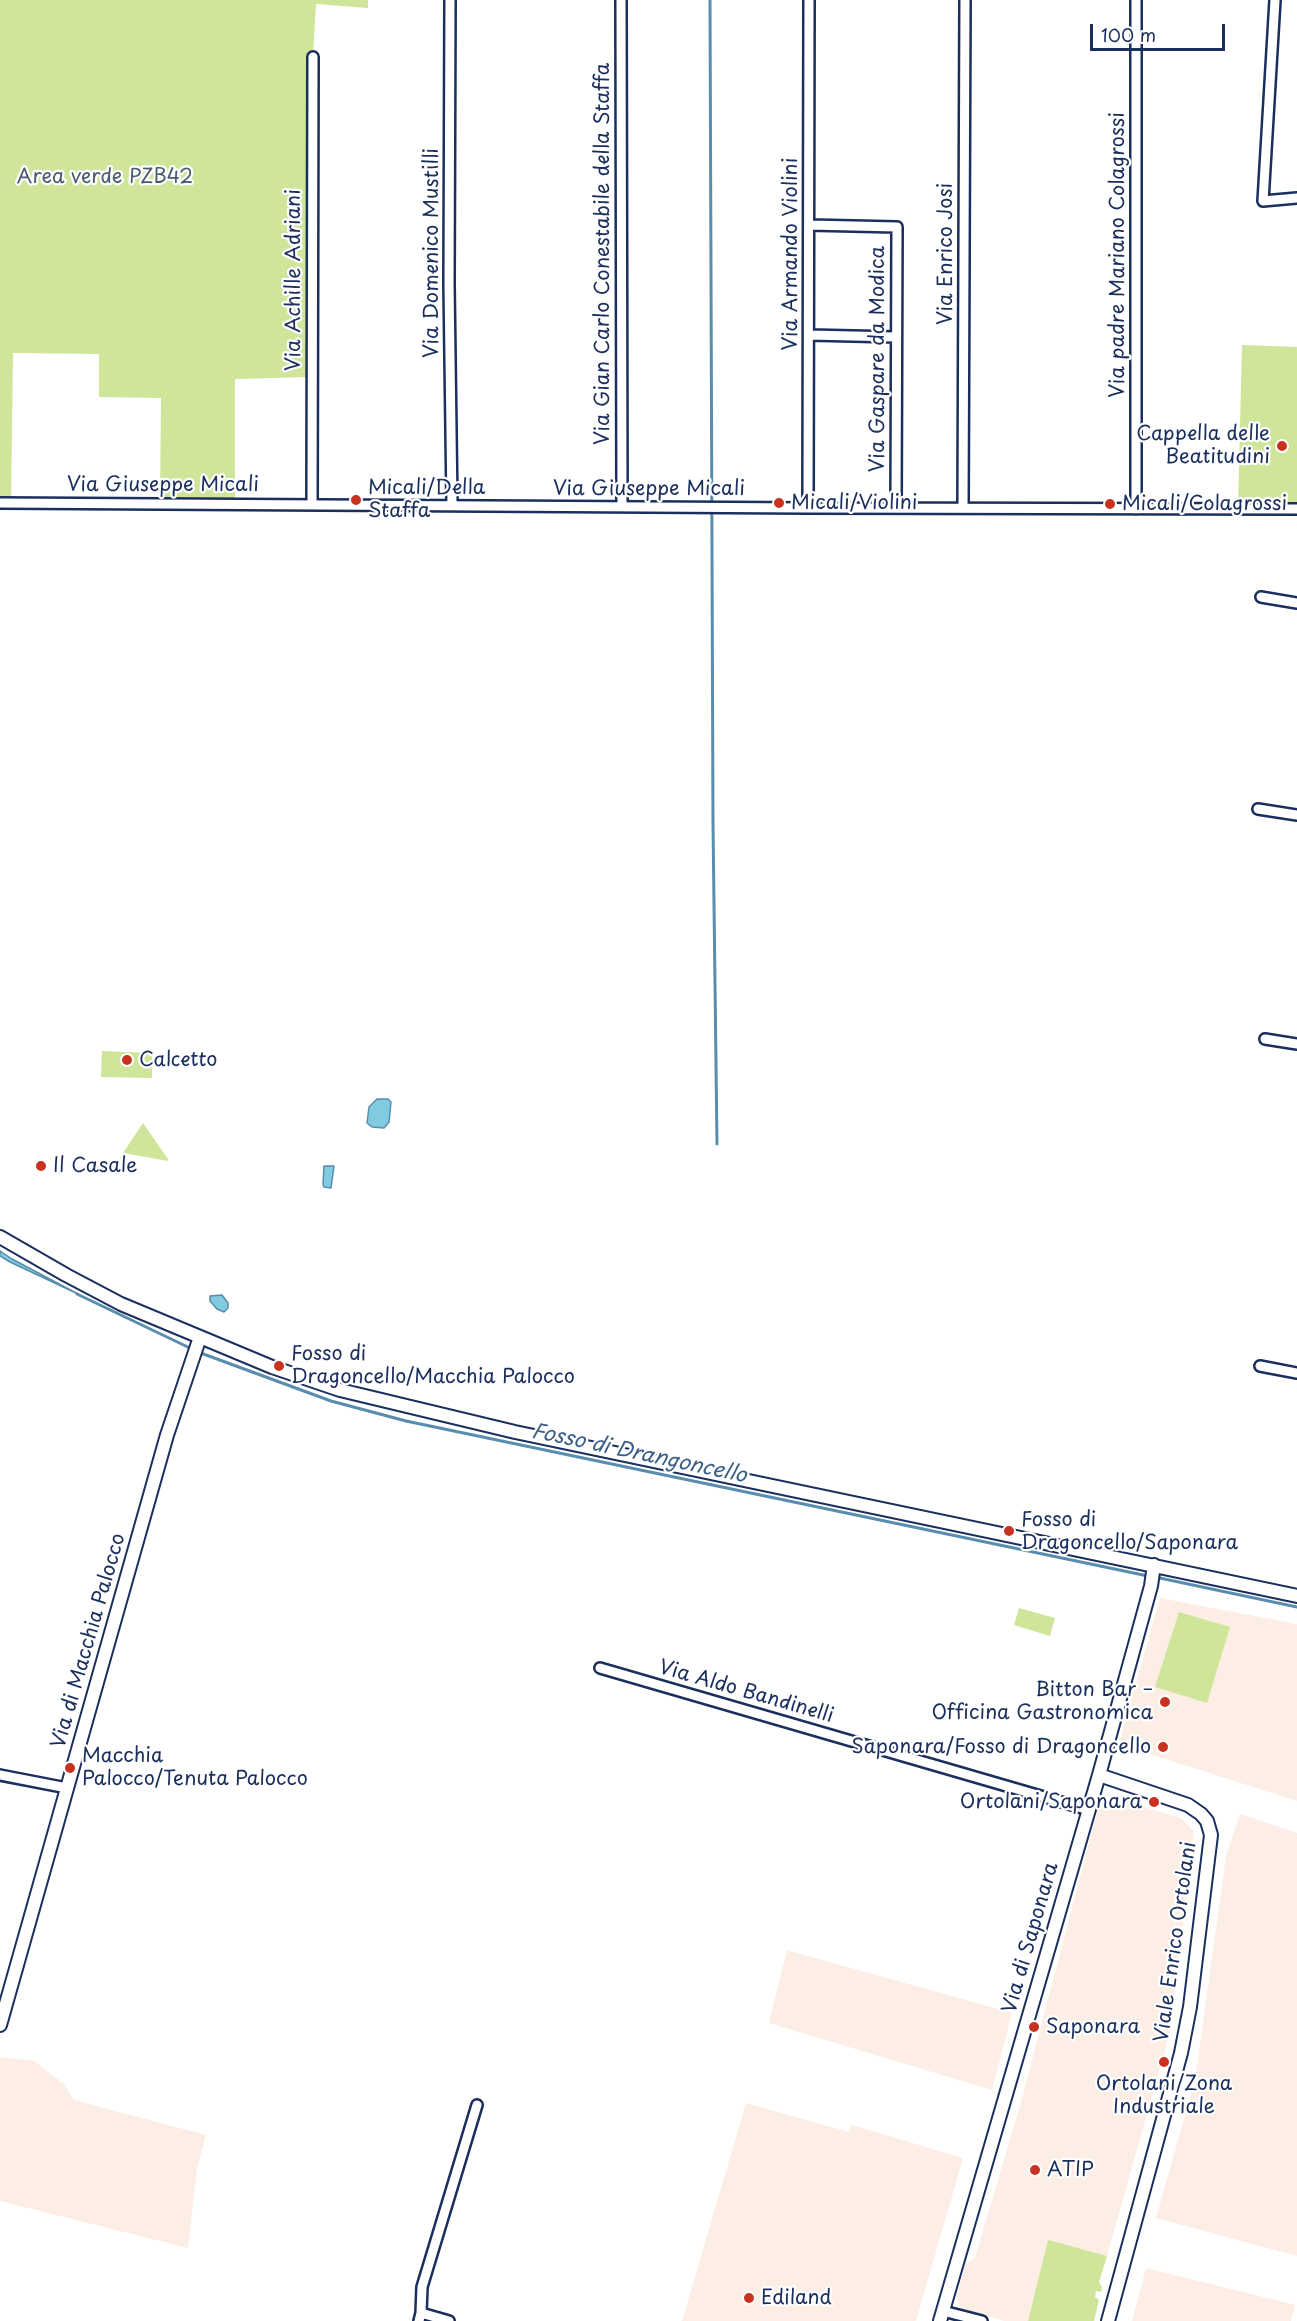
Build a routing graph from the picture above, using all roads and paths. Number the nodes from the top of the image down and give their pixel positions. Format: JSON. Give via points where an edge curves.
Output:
{"nodes":[{"id":1,"x":450,"y":0,"type":"edge"},
{"id":2,"x":621,"y":0,"type":"edge"},
{"id":3,"x":809,"y":0,"type":"edge"},
{"id":4,"x":965,"y":0,"type":"edge"},
{"id":5,"x":1136,"y":0,"type":"edge"},
{"id":6,"x":1275,"y":0,"type":"edge"},
{"id":7,"x":313,"y":57,"type":"dead end"},
{"id":8,"x":1297,"y":198,"type":"edge"},
{"id":9,"x":809,"y":225,"type":"junction"},
{"id":10,"x":809,"y":335,"type":"junction"},
{"id":11,"x":896,"y":337,"type":"junction"},
{"id":12,"x":0,"y":503,"type":"edge"},
{"id":13,"x":312,"y":504,"type":"junction"},
{"id":14,"x":452,"y":505,"type":"junction"},
{"id":15,"x":622,"y":507,"type":"junction"},
{"id":16,"x":808,"y":508,"type":"junction"},
{"id":17,"x":896,"y":508,"type":"junction"},
{"id":18,"x":963,"y":508,"type":"junction"},
{"id":19,"x":1136,"y":509,"type":"junction"},
{"id":20,"x":1297,"y":509,"type":"edge"},
{"id":21,"x":1261,"y":597,"type":"dead end"},
{"id":22,"x":1297,"y":603,"type":"edge"},
{"id":23,"x":1258,"y":809,"type":"dead end"},
{"id":24,"x":1297,"y":815,"type":"edge"},
{"id":25,"x":1265,"y":1039,"type":"dead end"},
{"id":26,"x":1297,"y":1044,"type":"edge"},
{"id":27,"x":0,"y":1237,"type":"edge"},
{"id":28,"x":197,"y":1347,"type":"junction"},
{"id":29,"x":1260,"y":1366,"type":"dead end"},
{"id":30,"x":1297,"y":1373,"type":"edge"},
{"id":31,"x":1154,"y":1567,"type":"junction"},
{"id":32,"x":1297,"y":1596,"type":"edge"},
{"id":33,"x":600,"y":1668,"type":"dead end"},
{"id":34,"x":0,"y":1775,"type":"edge"},
{"id":35,"x":1099,"y":1775,"type":"junction"},
{"id":36,"x":67,"y":1788,"type":"junction"},
{"id":37,"x":1089,"y":1810,"type":"junction"},
{"id":38,"x":0,"y":2025,"type":"edge"},
{"id":39,"x":477,"y":2105,"type":"dead end"},
{"id":40,"x":942,"y":2316,"type":"edge"},
{"id":41,"x":420,"y":2317,"type":"edge"},
{"id":42,"x":449,"y":2321,"type":"edge"},
{"id":43,"x":982,"y":2321,"type":"edge"},
{"id":44,"x":1108,"y":2321,"type":"edge"}],
"edges":[{"from":1,"to":14,"type":"street","name":"Via Domenico Mustilli"},
{"from":2,"to":15,"type":"street","name":"Via Gian Carlo Conestabile della Staffa"},
{"from":3,"to":9,"type":"street","name":"Via Armando Violini"},
{"from":4,"to":18,"type":"street","name":"Via Enrico Josi"},
{"from":5,"to":19,"type":"street","name":"Via padre Mariano Colagrossi"},
{"from":6,"to":8,"type":"street","via":[[1263,201]]},
{"from":7,"to":13,"type":"street","name":"Via Achille Adriani"},
{"from":9,"to":10,"type":"street","name":"Via Armando Violini"},
{"from":9,"to":11,"type":"street","name":"Via Gaspare da Modica","via":[[897,227]]},
{"from":10,"to":11,"type":"street"},
{"from":10,"to":16,"type":"street","name":"Via Armando Violini"},
{"from":11,"to":17,"type":"street","name":"Via Gaspare da Modica"},
{"from":12,"to":13,"type":"street","name":"Via Giuseppe Micali"},
{"from":13,"to":14,"type":"street","name":"Via Giuseppe Micali"},
{"from":14,"to":15,"type":"street","name":"Via Giuseppe Micali"},
{"from":15,"to":16,"type":"street","name":"Via Giuseppe Micali"},
{"from":16,"to":17,"type":"street","name":"Via Giuseppe Micali"},
{"from":17,"to":18,"type":"street","name":"Via Giuseppe Micali"},
{"from":18,"to":19,"type":"street","name":"Via Giuseppe Micali"},
{"from":19,"to":20,"type":"street","name":"Via Giuseppe Micali"},
{"from":21,"to":22,"type":"street"},
{"from":23,"to":24,"type":"street"},
{"from":25,"to":26,"type":"street"},
{"from":27,"to":28,"type":"street"},
{"from":28,"to":31,"type":"street","via":[[340,1390],[515,1432]]},
{"from":28,"to":36,"type":"street","name":"Via di Macchia Palocco","via":[[167,1435]]},
{"from":29,"to":30,"type":"street"},
{"from":31,"to":32,"type":"street"},
{"from":31,"to":35,"type":"street","name":"Via di Saponara"},
{"from":33,"to":37,"type":"street","name":"Via Aldo Bandinelli"},
{"from":34,"to":36,"type":"street"},
{"from":35,"to":37,"type":"street","name":"Via di Saponara"},
{"from":35,"to":44,"type":"street","name":"Viale Enrico Ortolani","via":[[1188,1805],[1207,1821],[1211,1835],[1181,2053]]},
{"from":36,"to":38,"type":"street","name":"Via di Macchia Palocco"},
{"from":37,"to":40,"type":"street","name":"Via di Saponara"},
{"from":39,"to":41,"type":"street","via":[[422,2287]]},
{"from":40,"to":43,"type":"street"},
{"from":41,"to":42,"type":"street"}]}
